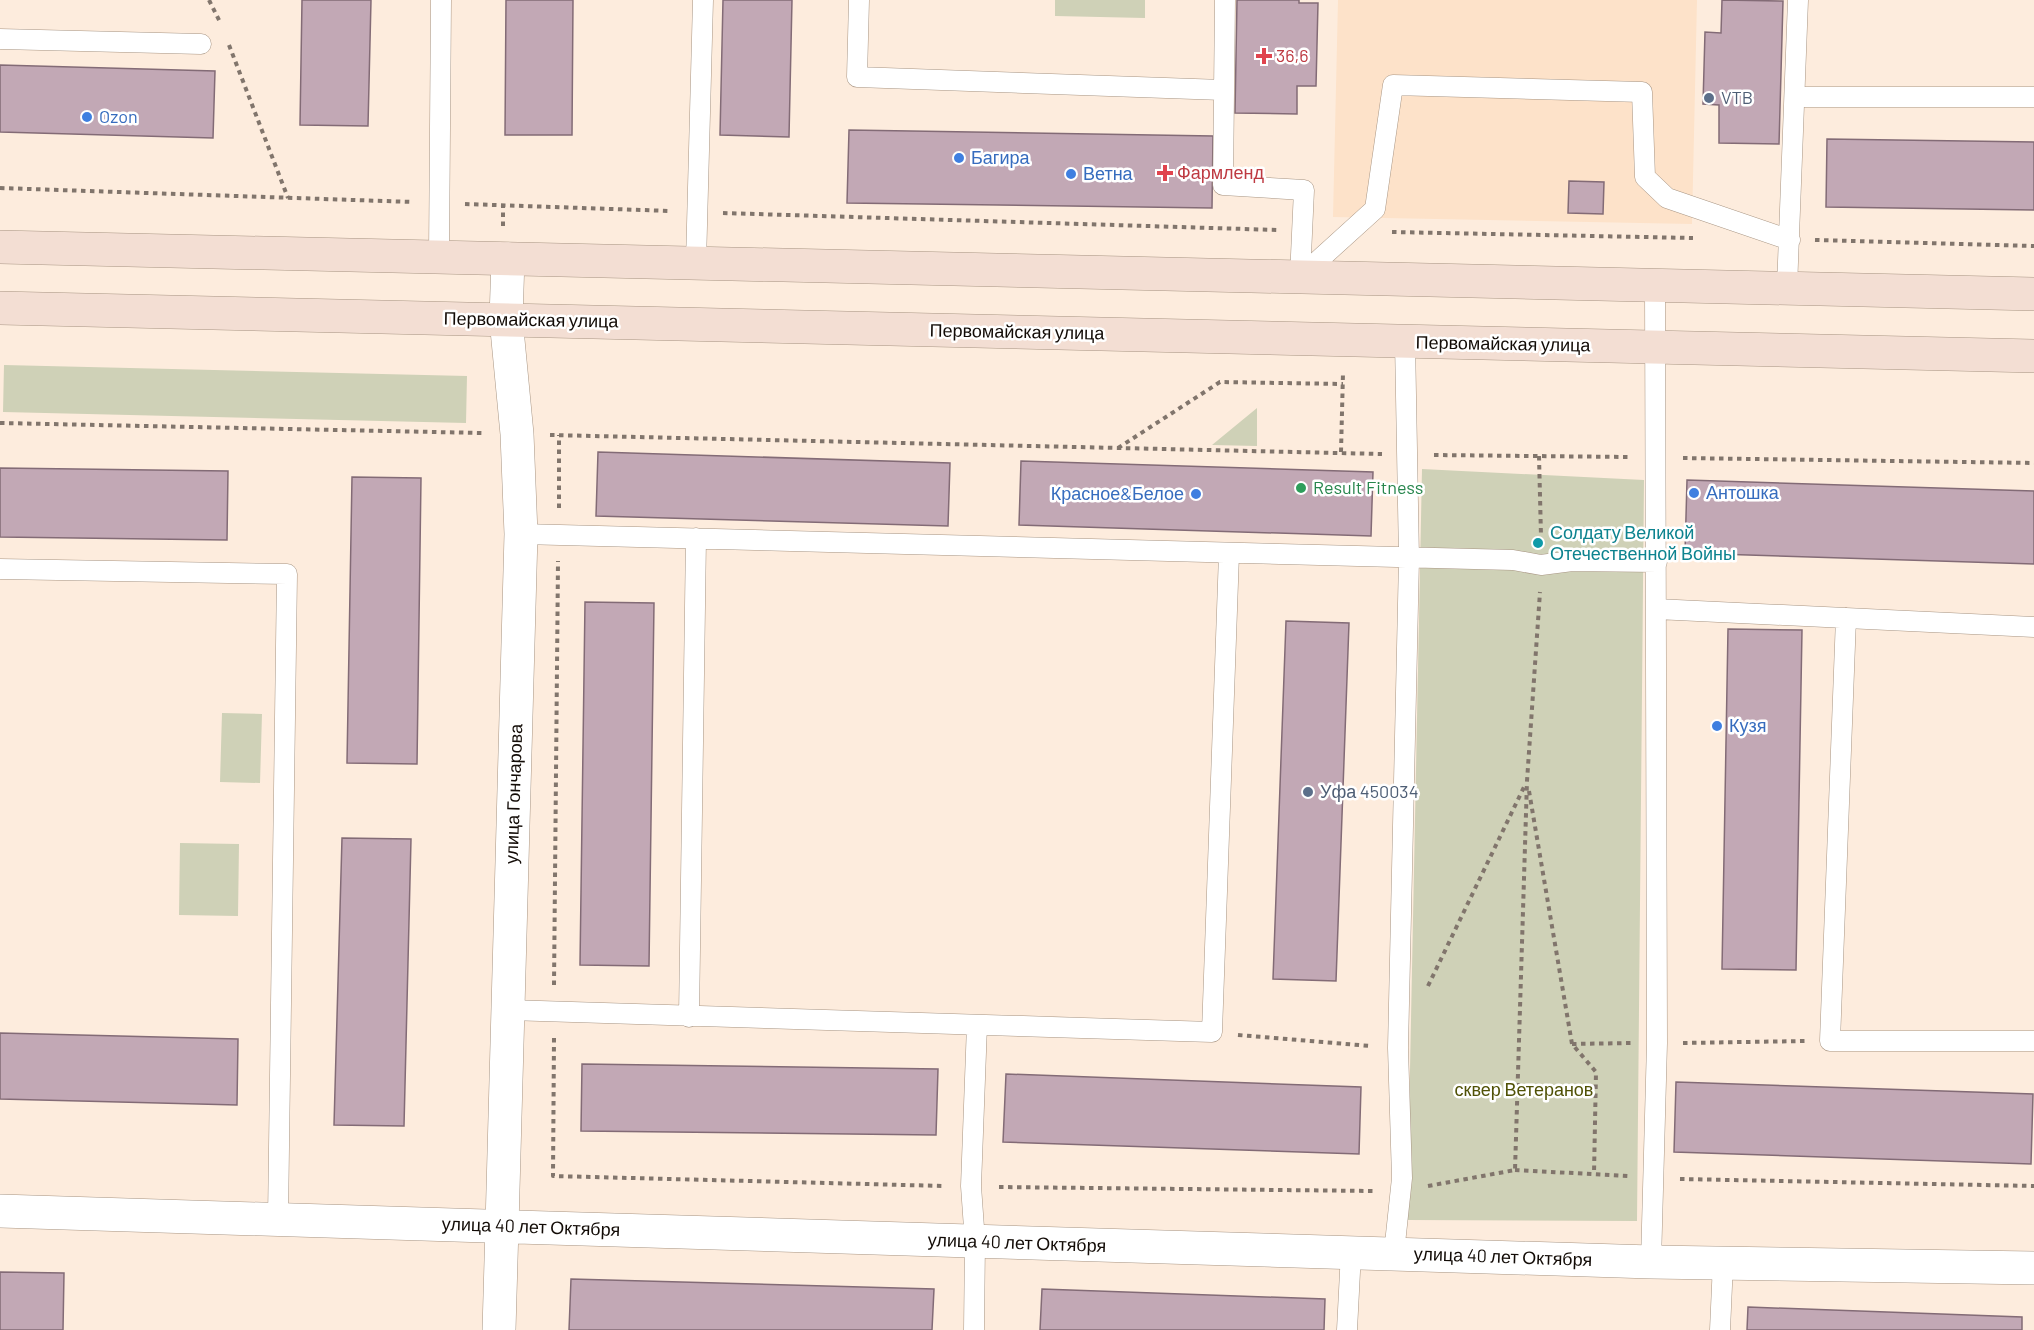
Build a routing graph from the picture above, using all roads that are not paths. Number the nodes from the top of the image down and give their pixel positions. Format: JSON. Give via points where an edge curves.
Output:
{"nodes":[{"id":1,"x":441,"y":0,"type":"edge"},
{"id":2,"x":703,"y":0,"type":"edge"},
{"id":3,"x":859,"y":0,"type":"edge"},
{"id":4,"x":1225,"y":0,"type":"edge"},
{"id":5,"x":1798,"y":0,"type":"edge"},
{"id":6,"x":0,"y":39,"type":"edge"},
{"id":7,"x":201,"y":44,"type":"dead end"},
{"id":8,"x":1223,"y":90,"type":"junction"},
{"id":9,"x":1795,"y":97,"type":"junction"},
{"id":10,"x":2034,"y":97,"type":"edge"},
{"id":11,"x":1790,"y":240,"type":"junction"},
{"id":12,"x":0,"y":247,"type":"edge"},
{"id":13,"x":440,"y":257,"type":"junction"},
{"id":14,"x":508,"y":259,"type":"junction"},
{"id":15,"x":696,"y":263,"type":"junction"},
{"id":16,"x":1300,"y":277,"type":"junction"},
{"id":17,"x":1655,"y":285,"type":"junction"},
{"id":18,"x":1787,"y":288,"type":"junction"},
{"id":19,"x":2034,"y":294,"type":"edge"},
{"id":20,"x":0,"y":308,"type":"edge"},
{"id":21,"x":506,"y":320,"type":"junction"},
{"id":22,"x":1404,"y":341,"type":"junction"},
{"id":23,"x":1654,"y":347,"type":"junction"},
{"id":24,"x":2034,"y":356,"type":"edge"},
{"id":25,"x":521,"y":534,"type":"junction"},
{"id":26,"x":696,"y":538,"type":"junction"},
{"id":27,"x":1229,"y":554,"type":"junction"},
{"id":28,"x":1409,"y":559,"type":"junction"},
{"id":29,"x":1657,"y":562,"type":"junction"},
{"id":30,"x":0,"y":569,"type":"edge"},
{"id":31,"x":1656,"y":609,"type":"junction"},
{"id":32,"x":1846,"y":618,"type":"junction"},
{"id":33,"x":2034,"y":627,"type":"edge"},
{"id":34,"x":508,"y":1010,"type":"junction"},
{"id":35,"x":689,"y":1017,"type":"junction"},
{"id":36,"x":977,"y":1025,"type":"junction"},
{"id":37,"x":2034,"y":1041,"type":"edge"},
{"id":38,"x":0,"y":1211,"type":"edge"},
{"id":39,"x":278,"y":1219,"type":"junction"},
{"id":40,"x":502,"y":1226,"type":"junction"},
{"id":41,"x":975,"y":1242,"type":"junction"},
{"id":42,"x":1351,"y":1252,"type":"junction"},
{"id":43,"x":1394,"y":1253,"type":"junction"},
{"id":44,"x":1651,"y":1262,"type":"junction"},
{"id":45,"x":1722,"y":1263,"type":"junction"},
{"id":46,"x":2034,"y":1268,"type":"edge"},
{"id":47,"x":499,"y":1330,"type":"edge"},
{"id":48,"x":974,"y":1330,"type":"edge"},
{"id":49,"x":1347,"y":1330,"type":"edge"},
{"id":50,"x":1719,"y":1330,"type":"edge"}],
"edges":[{"from":1,"to":13,"type":"lane"},
{"from":2,"to":15,"type":"lane"},
{"from":3,"to":8,"type":"lane","via":[[857,77]]},
{"from":4,"to":8,"type":"lane"},
{"from":5,"to":9,"type":"lane"},
{"from":6,"to":7,"type":"lane"},
{"from":8,"to":16,"type":"lane","via":[[1223,185],[1304,190]]},
{"from":9,"to":10,"type":"lane"},
{"from":9,"to":11,"type":"lane"},
{"from":11,"to":16,"type":"lane","via":[[1668,198],[1645,177],[1642,92],[1393,86],[1375,209]]},
{"from":11,"to":18,"type":"lane"},
{"from":12,"to":13,"type":"main road"},
{"from":13,"to":14,"type":"main road"},
{"from":14,"to":15,"type":"main road"},
{"from":14,"to":21,"type":"street","name":"улица Гончарова"},
{"from":15,"to":16,"type":"main road"},
{"from":16,"to":17,"type":"main road"},
{"from":17,"to":18,"type":"main road"},
{"from":17,"to":23,"type":"lane"},
{"from":18,"to":19,"type":"main road"},
{"from":20,"to":21,"type":"main road","name":"Первомайская улица"},
{"from":21,"to":22,"type":"main road","name":"Первомайская улица"},
{"from":21,"to":25,"type":"street","name":"улица Гончарова","via":[[518,434]]},
{"from":22,"to":23,"type":"main road","name":"Первомайская улица"},
{"from":22,"to":28,"type":"lane"},
{"from":23,"to":24,"type":"main road","name":"Первомайская улица"},
{"from":23,"to":29,"type":"lane"},
{"from":25,"to":26,"type":"lane"},
{"from":25,"to":34,"type":"street","name":"улица Гончарова"},
{"from":26,"to":27,"type":"lane"},
{"from":26,"to":35,"type":"lane"},
{"from":27,"to":28,"type":"lane"},
{"from":27,"to":36,"type":"lane","via":[[1212,1032]]},
{"from":28,"to":29,"type":"lane","via":[[1513,560],[1541,566],[1572,561]]},
{"from":28,"to":43,"type":"lane","via":[[1398,1048],[1400,1191]]},
{"from":29,"to":31,"type":"lane"},
{"from":30,"to":39,"type":"lane","via":[[287,574]]},
{"from":31,"to":32,"type":"lane"},
{"from":31,"to":44,"type":"lane","via":[[1657,1043]]},
{"from":32,"to":33,"type":"lane"},
{"from":32,"to":37,"type":"lane","via":[[1830,1041]]},
{"from":34,"to":35,"type":"lane"},
{"from":34,"to":40,"type":"street","name":"улица Гончарова"},
{"from":35,"to":36,"type":"lane"},
{"from":36,"to":41,"type":"lane","via":[[971,1186]]},
{"from":38,"to":39,"type":"street","name":"улица 40 лет Октября"},
{"from":39,"to":40,"type":"street","name":"улица 40 лет Октября"},
{"from":40,"to":41,"type":"street","name":"улица 40 лет Октября"},
{"from":40,"to":47,"type":"street","name":"улица Гончарова"},
{"from":41,"to":42,"type":"street","name":"улица 40 лет Октября"},
{"from":41,"to":48,"type":"lane"},
{"from":42,"to":43,"type":"street","name":"улица 40 лет Октября"},
{"from":42,"to":49,"type":"lane"},
{"from":43,"to":44,"type":"street","name":"улица 40 лет Октября"},
{"from":44,"to":45,"type":"street","name":"улица 40 лет Октября"},
{"from":45,"to":46,"type":"street","name":"улица 40 лет Октября"},
{"from":45,"to":50,"type":"lane"}]}
